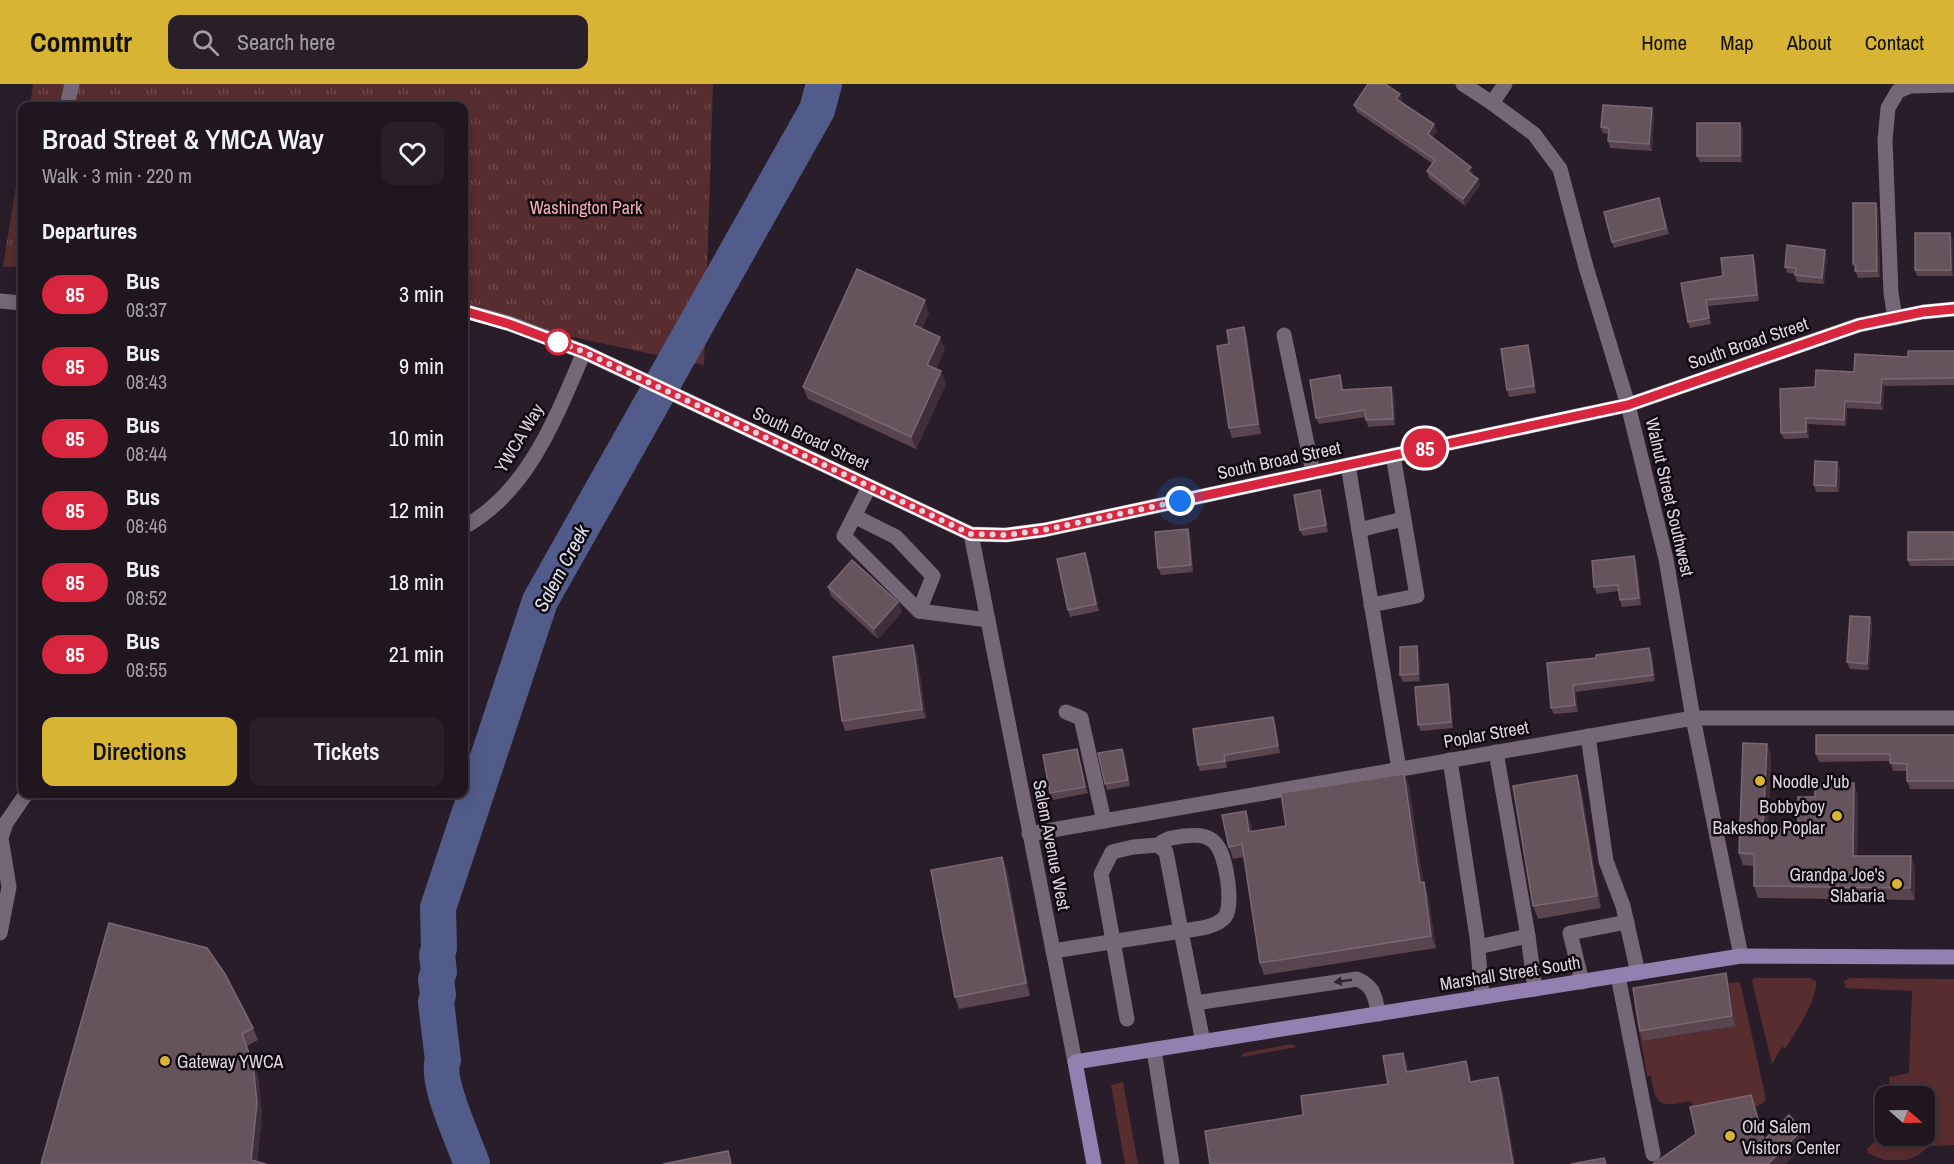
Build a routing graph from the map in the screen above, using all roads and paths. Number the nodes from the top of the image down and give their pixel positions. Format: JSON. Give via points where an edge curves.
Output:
{"nodes":[{"id":1,"x":72,"y":84,"type":"edge"},
{"id":2,"x":1463,"y":84,"type":"edge"},
{"id":3,"x":1505,"y":84,"type":"edge"},
{"id":4,"x":1954,"y":85,"type":"edge"},
{"id":5,"x":69,"y":102,"type":"edge"},
{"id":6,"x":1492,"y":103,"type":"junction"},
{"id":7,"x":0,"y":301,"type":"edge"},
{"id":8,"x":18,"y":303,"type":"edge"},
{"id":9,"x":1954,"y":309,"type":"edge"},
{"id":10,"x":468,"y":312,"type":"edge"},
{"id":11,"x":1895,"y":318,"type":"junction"},
{"id":12,"x":1284,"y":335,"type":"dead end"},
{"id":13,"x":584,"y":352,"type":"junction"},
{"id":14,"x":1628,"y":405,"type":"junction"},
{"id":15,"x":1393,"y":455,"type":"junction"},
{"id":16,"x":1348,"y":465,"type":"junction"},
{"id":17,"x":1313,"y":472,"type":"junction"},
{"id":18,"x":870,"y":487,"type":"junction"},
{"id":19,"x":854,"y":516,"type":"junction"},
{"id":20,"x":1403,"y":519,"type":"junction"},
{"id":21,"x":468,"y":524,"type":"edge"},
{"id":22,"x":1359,"y":530,"type":"junction"},
{"id":23,"x":971,"y":534,"type":"junction"},
{"id":24,"x":1371,"y":605,"type":"junction"},
{"id":25,"x":919,"y":611,"type":"junction"},
{"id":26,"x":988,"y":620,"type":"junction"},
{"id":27,"x":1066,"y":712,"type":"dead end"},
{"id":28,"x":1693,"y":718,"type":"junction"},
{"id":29,"x":1954,"y":718,"type":"edge"},
{"id":30,"x":1588,"y":736,"type":"junction"},
{"id":31,"x":1496,"y":752,"type":"junction"},
{"id":32,"x":1450,"y":760,"type":"junction"},
{"id":33,"x":1399,"y":769,"type":"junction"},
{"id":34,"x":23,"y":798,"type":"edge"},
{"id":35,"x":1104,"y":821,"type":"junction"},
{"id":36,"x":1029,"y":834,"type":"junction"},
{"id":37,"x":1158,"y":845,"type":"junction"},
{"id":38,"x":1626,"y":922,"type":"junction"},
{"id":39,"x":1181,"y":931,"type":"junction"},
{"id":40,"x":0,"y":933,"type":"edge"},
{"id":41,"x":1528,"y":936,"type":"junction"},
{"id":42,"x":1112,"y":942,"type":"junction"},
{"id":43,"x":1478,"y":947,"type":"junction"},
{"id":44,"x":1053,"y":951,"type":"junction"},
{"id":45,"x":1741,"y":956,"type":"junction"},
{"id":46,"x":1954,"y":957,"type":"edge"},
{"id":47,"x":1638,"y":973,"type":"junction"},
{"id":48,"x":1618,"y":976,"type":"junction"},
{"id":49,"x":1582,"y":982,"type":"junction"},
{"id":50,"x":1535,"y":989,"type":"junction"},
{"id":51,"x":1482,"y":997,"type":"junction"},
{"id":52,"x":1196,"y":1003,"type":"junction"},
{"id":53,"x":1379,"y":1014,"type":"junction"},
{"id":54,"x":1127,"y":1018,"type":"dead end"},
{"id":55,"x":1203,"y":1042,"type":"junction"},
{"id":56,"x":1154,"y":1050,"type":"junction"},
{"id":57,"x":1075,"y":1062,"type":"junction"},
{"id":58,"x":1653,"y":1154,"type":"dead end"},
{"id":59,"x":1094,"y":1164,"type":"edge"},
{"id":60,"x":1172,"y":1164,"type":"edge"}],
"edges":[{"from":1,"to":5,"type":"street"},
{"from":2,"to":6,"type":"street","name":"Walnut Street Southwest"},
{"from":3,"to":6,"type":"street"},
{"from":4,"to":11,"type":"street","via":[[1910,86],[1898,91],[1888,108],[1885,140]]},
{"from":6,"to":14,"type":"street","name":"Walnut Street Southwest","via":[[1534,134],[1560,169]]},
{"from":7,"to":8,"type":"street"},
{"from":9,"to":11,"type":"street","name":"South Broad Street"},
{"from":10,"to":13,"type":"street","name":"South Broad Street"},
{"from":11,"to":14,"type":"street","name":"South Broad Street","via":[[1859,325]]},
{"from":12,"to":17,"type":"street"},
{"from":13,"to":18,"type":"street","name":"South Broad Street"},
{"from":13,"to":21,"type":"street","name":"YWCA Way","via":[[530,464],[507,493]]},
{"from":14,"to":15,"type":"street","name":"South Broad Street"},
{"from":14,"to":28,"type":"street","name":"Walnut Street Southwest","via":[[1666,560]]},
{"from":15,"to":16,"type":"street","name":"South Broad Street"},
{"from":15,"to":20,"type":"street"},
{"from":16,"to":17,"type":"street","name":"South Broad Street"},
{"from":16,"to":22,"type":"street"},
{"from":17,"to":23,"type":"street","name":"South Broad Street","via":[[1044,530]]},
{"from":18,"to":19,"type":"street"},
{"from":18,"to":23,"type":"street","name":"South Broad Street"},
{"from":19,"to":25,"type":"street","via":[[844,536]]},
{"from":19,"to":25,"type":"street","via":[[896,537],[933,576]]},
{"from":20,"to":22,"type":"street"},
{"from":20,"to":24,"type":"street","via":[[1417,596]]},
{"from":22,"to":24,"type":"street"},
{"from":23,"to":26,"type":"street","name":"Salem Avenue West"},
{"from":24,"to":33,"type":"street"},
{"from":25,"to":26,"type":"street"},
{"from":26,"to":36,"type":"street","name":"Salem Avenue West"},
{"from":27,"to":35,"type":"street","via":[[1081,718]]},
{"from":28,"to":29,"type":"street","name":"Poplar Street"},
{"from":28,"to":30,"type":"street","name":"Poplar Street"},
{"from":28,"to":45,"type":"street","name":"Walnut Street Southwest"},
{"from":30,"to":31,"type":"street","name":"Poplar Street"},
{"from":30,"to":38,"type":"street","via":[[1606,861]]},
{"from":31,"to":32,"type":"street","name":"Poplar Street"},
{"from":31,"to":41,"type":"street"},
{"from":32,"to":33,"type":"street","name":"Poplar Street"},
{"from":32,"to":43,"type":"street"},
{"from":33,"to":35,"type":"street","name":"Poplar Street"},
{"from":34,"to":40,"type":"street","via":[[1,838],[9,887]]},
{"from":35,"to":36,"type":"street","name":"Poplar Street"},
{"from":36,"to":44,"type":"street","name":"Salem Avenue West"},
{"from":37,"to":39,"type":"street","via":[[1166,852]]},
{"from":37,"to":39,"type":"street","via":[[1166,838],[1204,836],[1215,842],[1221,852],[1229,909],[1215,924]]},
{"from":37,"to":42,"type":"street","via":[[1112,852],[1105,863],[1101,874]]},
{"from":38,"to":47,"type":"street"},
{"from":38,"to":49,"type":"street","via":[[1570,933]]},
{"from":39,"to":42,"type":"street"},
{"from":39,"to":52,"type":"street"},
{"from":41,"to":43,"type":"street"},
{"from":41,"to":50,"type":"street"},
{"from":42,"to":44,"type":"street"},
{"from":42,"to":54,"type":"street"},
{"from":43,"to":51,"type":"street"},
{"from":44,"to":57,"type":"street","name":"Salem Avenue West"},
{"from":45,"to":46,"type":"main road","name":"Marshall Street South"},
{"from":45,"to":47,"type":"main road","name":"Marshall Street South"},
{"from":47,"to":48,"type":"main road","name":"Marshall Street South"},
{"from":48,"to":49,"type":"main road","name":"Marshall Street South"},
{"from":48,"to":58,"type":"street"},
{"from":49,"to":50,"type":"main road","name":"Marshall Street South"},
{"from":50,"to":51,"type":"main road","name":"Marshall Street South"},
{"from":51,"to":53,"type":"main road","name":"Marshall Street South"},
{"from":53,"to":52,"type":"street","one_way":true,"via":[[1368,984],[1357,979]]},
{"from":52,"to":55,"type":"street"},
{"from":53,"to":55,"type":"main road","name":"Marshall Street South"},
{"from":55,"to":56,"type":"main road","name":"Marshall Street South"},
{"from":56,"to":57,"type":"main road","name":"Marshall Street South"},
{"from":56,"to":60,"type":"street"},
{"from":57,"to":59,"type":"main road","name":"Salem Avenue West"}]}
